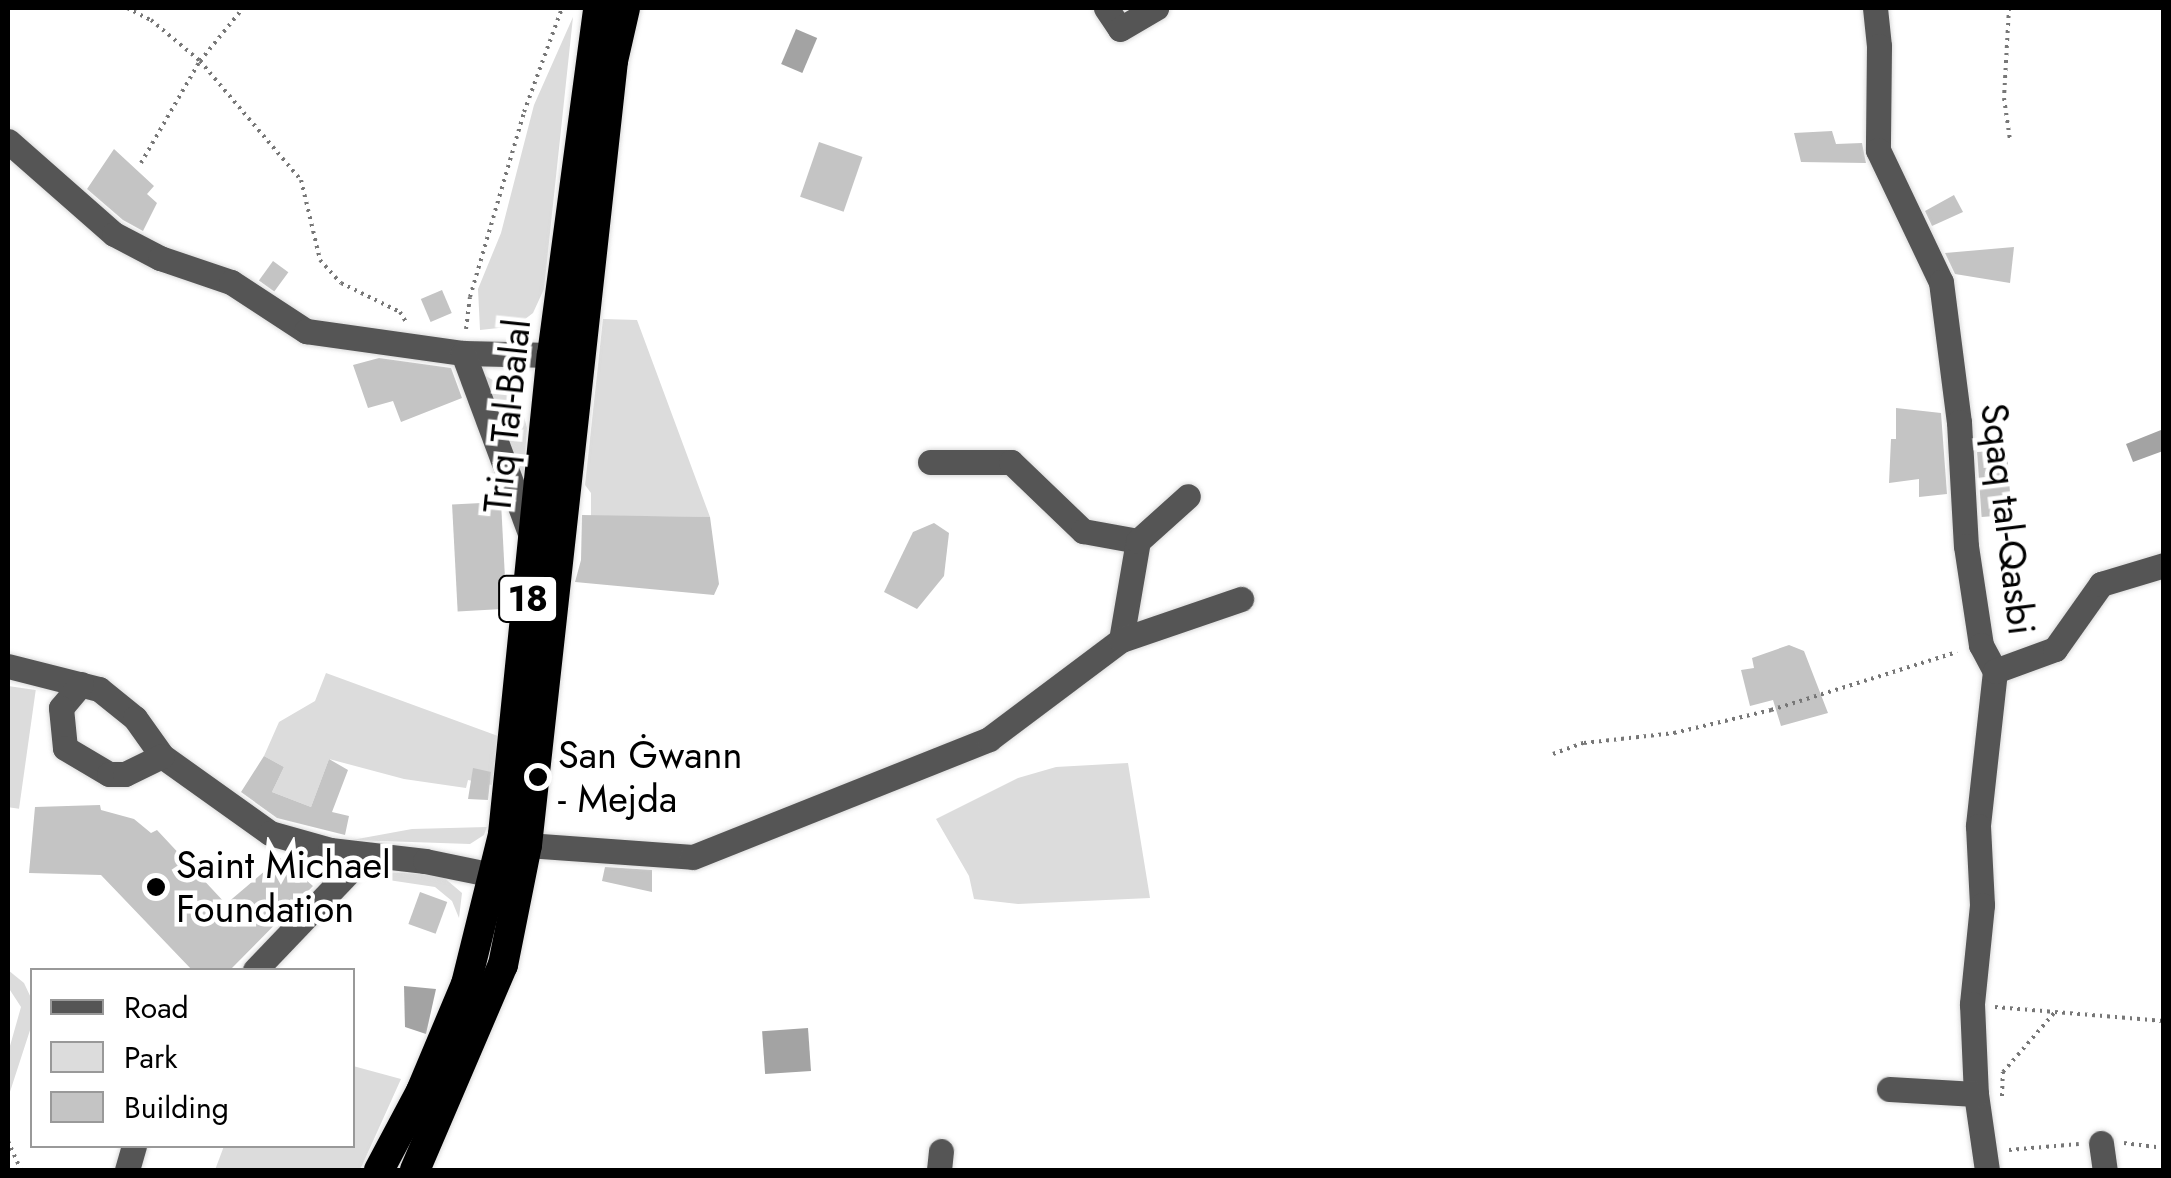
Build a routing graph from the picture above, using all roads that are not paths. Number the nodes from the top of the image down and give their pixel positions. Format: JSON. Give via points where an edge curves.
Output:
{"nodes":[{"id":1,"x":598,"y":8,"type":"edge"},
{"id":2,"x":625,"y":8,"type":"edge"},
{"id":3,"x":1156,"y":8,"type":"edge"},
{"id":4,"x":1875,"y":8,"type":"edge"},
{"id":5,"x":1113,"y":18,"type":"edge"},
{"id":6,"x":8,"y":141,"type":"edge"},
{"id":7,"x":463,"y":353,"type":"junction"},
{"id":8,"x":552,"y":355,"type":"junction"},
{"id":9,"x":930,"y":462,"type":"dead end"},
{"id":10,"x":1188,"y":496,"type":"dead end"},
{"id":11,"x":1138,"y":541,"type":"junction"},
{"id":12,"x":534,"y":543,"type":"junction"},
{"id":13,"x":2164,"y":565,"type":"edge"},
{"id":14,"x":1242,"y":600,"type":"dead end"},
{"id":15,"x":1121,"y":640,"type":"junction"},
{"id":16,"x":8,"y":666,"type":"edge"},
{"id":17,"x":1995,"y":671,"type":"junction"},
{"id":18,"x":81,"y":684,"type":"junction"},
{"id":19,"x":162,"y":756,"type":"junction"},
{"id":20,"x":527,"y":845,"type":"junction"},
{"id":21,"x":365,"y":854,"type":"junction"},
{"id":22,"x":493,"y":876,"type":"junction"},
{"id":23,"x":257,"y":968,"type":"edge"},
{"id":24,"x":1889,"y":1088,"type":"dead end"},
{"id":25,"x":1976,"y":1094,"type":"junction"},
{"id":26,"x":2101,"y":1143,"type":"road end"},
{"id":27,"x":1986,"y":1161,"type":"edge"},
{"id":28,"x":380,"y":1170,"type":"edge"},
{"id":29,"x":415,"y":1170,"type":"edge"},
{"id":30,"x":2105,"y":1170,"type":"edge"}],
"edges":[{"from":1,"to":8,"type":"highway","name":"Triq Tal-Balal","number":"18"},
{"from":2,"to":20,"type":"highway","name":"Triq Tal-Balal","number":"18","via":[[612,61]]},
{"from":3,"to":5,"type":"street"},
{"from":4,"to":17,"type":"street","name":"Sqaq tal-Qasbi","via":[[1878,150],[1941,282],[1981,646]]},
{"from":6,"to":7,"type":"street","via":[[114,234],[231,282],[306,330]]},
{"from":7,"to":8,"type":"street"},
{"from":7,"to":12,"type":"street"},
{"from":8,"to":12,"type":"highway","name":"Triq Tal-Balal","number":"18"},
{"from":9,"to":11,"type":"street","via":[[1011,462],[1084,531]]},
{"from":10,"to":11,"type":"street"},
{"from":11,"to":15,"type":"street"},
{"from":12,"to":22,"type":"highway","name":"Triq Tal-Balal","number":"18"},
{"from":13,"to":17,"type":"street","via":[[2100,584],[2055,649]]},
{"from":14,"to":15,"type":"street"},
{"from":15,"to":20,"type":"street","via":[[990,739],[693,858]]},
{"from":16,"to":18,"type":"street"},
{"from":17,"to":25,"type":"street","name":"Sqaq tal-Qasbi","via":[[1978,826]]},
{"from":18,"to":19,"type":"street","via":[[122,706]]},
{"from":18,"to":19,"type":"street","via":[[62,708],[65,748],[109,774],[125,774]]},
{"from":19,"to":21,"type":"street","via":[[270,833]]},
{"from":20,"to":29,"type":"highway","name":"Triq Tal-Balal","number":"18","via":[[503,965]]},
{"from":21,"to":22,"type":"street"},
{"from":21,"to":23,"type":"street"},
{"from":22,"to":28,"type":"highway","name":"Triq Tal-Balal","number":"18","via":[[466,984]]},
{"from":24,"to":25,"type":"street"},
{"from":25,"to":27,"type":"street","name":"Sqaq tal-Qasbi"},
{"from":26,"to":30,"type":"street"}]}
